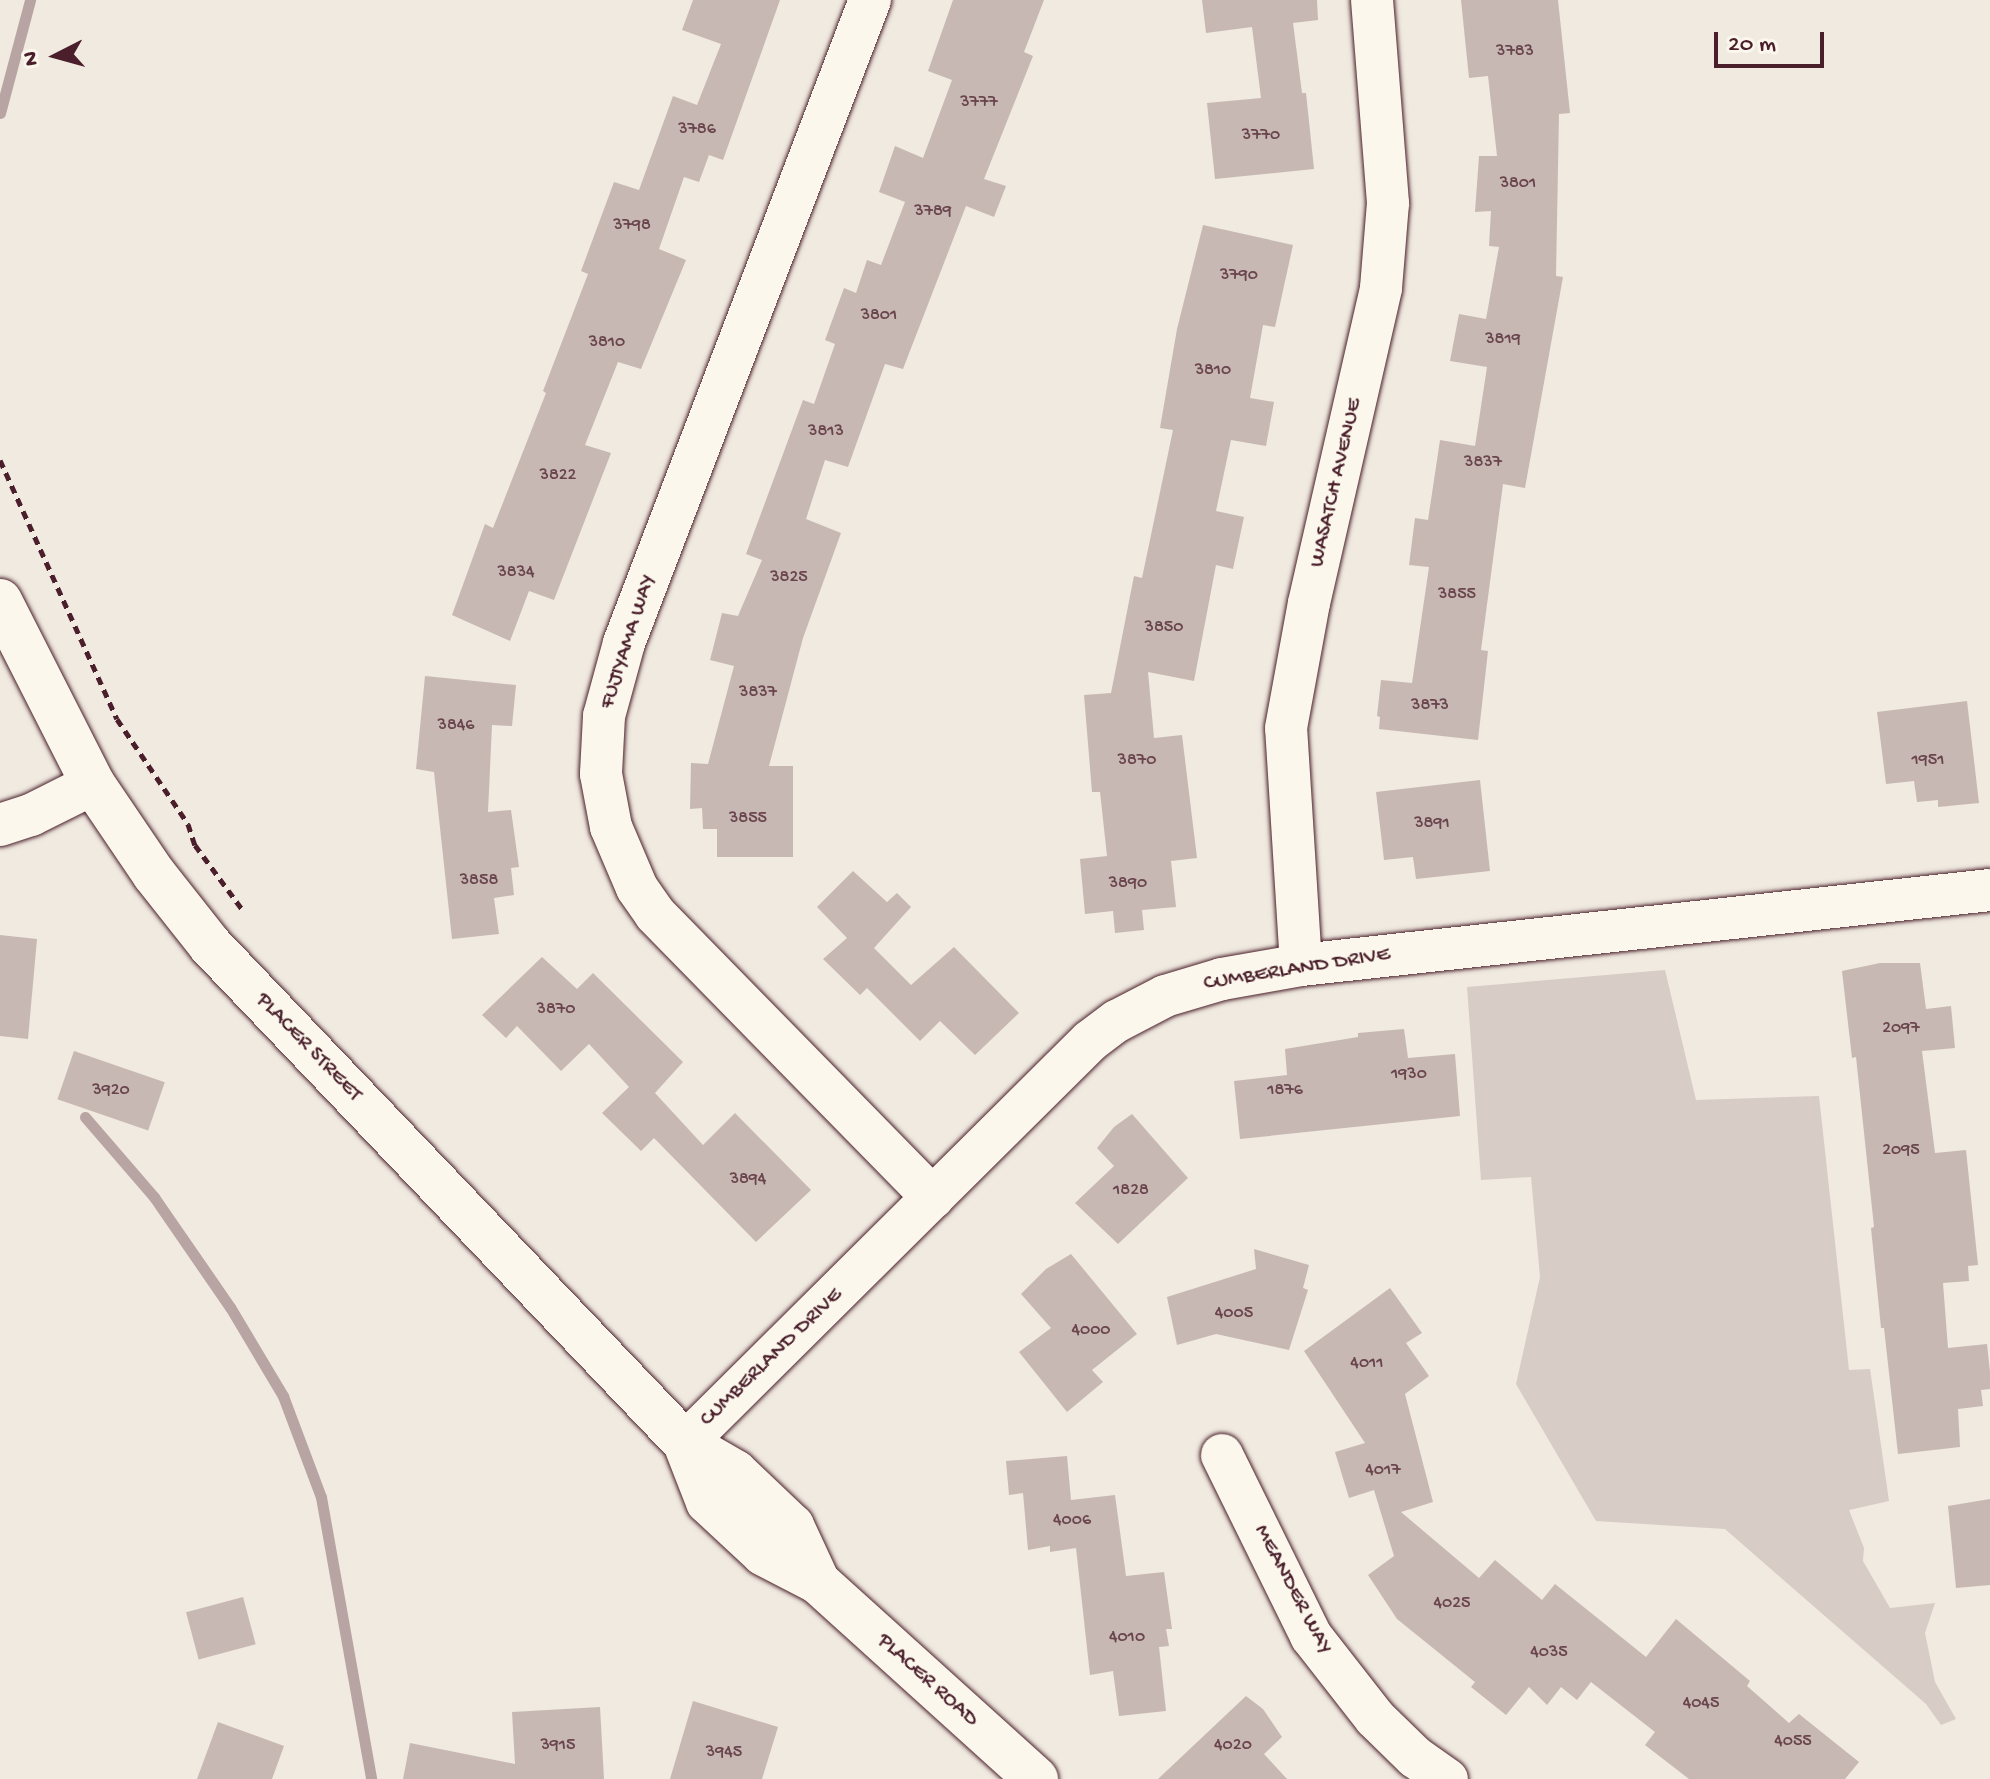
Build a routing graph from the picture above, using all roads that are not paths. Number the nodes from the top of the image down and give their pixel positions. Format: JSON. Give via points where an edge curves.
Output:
{"nodes":[{"id":1,"x":870,"y":0,"type":"edge"},
{"id":2,"x":1372,"y":0,"type":"edge"},
{"id":3,"x":0,"y":601,"type":"edge"},
{"id":4,"x":93,"y":784,"type":"junction"},
{"id":5,"x":0,"y":825,"type":"edge"},
{"id":6,"x":1990,"y":890,"type":"edge"},
{"id":7,"x":1301,"y":965,"type":"junction"},
{"id":8,"x":933,"y":1198,"type":"junction"},
{"id":9,"x":685,"y":1443,"type":"junction"},
{"id":10,"x":1222,"y":1455,"type":"dead end"},
{"id":11,"x":1036,"y":1779,"type":"edge"},
{"id":12,"x":1447,"y":1779,"type":"edge"}],
"edges":[{"from":1,"to":8,"type":"street","name":"FUJIYAMA WAY","via":[[624,643],[604,716],[601,774],[611,827],[637,888],[655,914]]},
{"from":2,"to":7,"type":"street","name":"WASATCH AVENUE","via":[[1388,203],[1381,288],[1286,728]]},
{"from":3,"to":4,"type":"main road","name":"PLACER STREET"},
{"from":4,"to":5,"type":"street"},
{"from":4,"to":9,"type":"main road","name":"PLACER STREET","via":[[210,945]]},
{"from":6,"to":7,"type":"street","name":"CUMBERLAND DRIVE"},
{"from":7,"to":8,"type":"street","name":"CUMBERLAND DRIVE","via":[[1184,989],[1117,1021],[1090,1041]]},
{"from":8,"to":9,"type":"street","name":"CUMBERLAND DRIVE"},
{"from":9,"to":11,"type":"main road","name":"PLACER ROAD","via":[[708,1502],[764,1554],[818,1582]]},
{"from":10,"to":12,"type":"street","name":"MEANDER WAY","via":[[1311,1636],[1375,1718]]}]}
